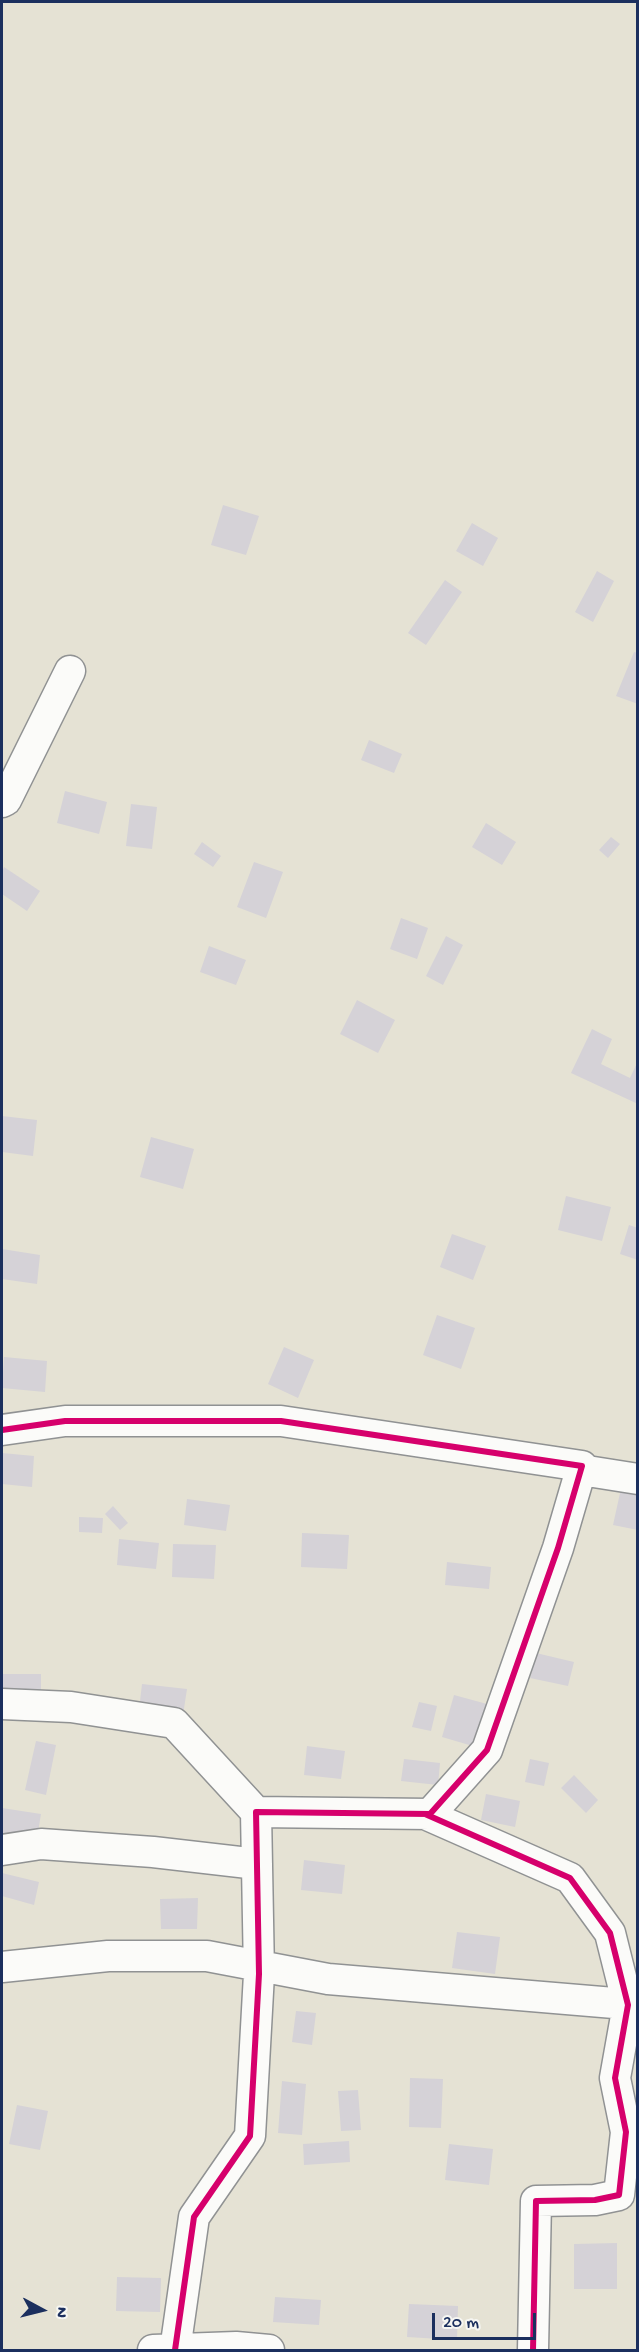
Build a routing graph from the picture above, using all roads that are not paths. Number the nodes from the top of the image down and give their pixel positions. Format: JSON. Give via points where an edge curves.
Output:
{"nodes":[{"id":1,"x":70,"y":671,"type":"dead end"},
{"id":2,"x":2,"y":802,"type":"edge"},
{"id":3,"x":2,"y":1430,"type":"edge"},
{"id":4,"x":581,"y":1470,"type":"junction"},
{"id":5,"x":638,"y":1479,"type":"edge"},
{"id":6,"x":2,"y":1704,"type":"edge"},
{"id":7,"x":256,"y":1812,"type":"junction"},
{"id":8,"x":425,"y":1814,"type":"junction"},
{"id":9,"x":2,"y":1850,"type":"edge"},
{"id":10,"x":256,"y":1864,"type":"junction"},
{"id":11,"x":258,"y":1966,"type":"junction"},
{"id":12,"x":2,"y":1967,"type":"edge"},
{"id":13,"x":633,"y":2005,"type":"edge"},
{"id":14,"x":168,"y":2350,"type":"edge"},
{"id":15,"x":269,"y":2350,"type":"edge"},
{"id":16,"x":532,"y":2350,"type":"edge"}],
"edges":[{"from":1,"to":2,"type":"street"},
{"from":3,"to":4,"type":"street","via":[[65,1421],[280,1420],[582,1466]]},
{"from":4,"to":5,"type":"street"},
{"from":4,"to":8,"type":"street","via":[[558,1548],[487,1750],[430,1814]]},
{"from":6,"to":7,"type":"street","via":[[71,1707],[174,1724]]},
{"from":7,"to":8,"type":"street"},
{"from":7,"to":10,"type":"street"},
{"from":8,"to":13,"type":"street","via":[[570,1878],[610,1933]]},
{"from":9,"to":10,"type":"street","via":[[41,1844],[153,1851]]},
{"from":10,"to":11,"type":"street"},
{"from":11,"to":12,"type":"street","via":[[207,1956],[108,1956]]},
{"from":11,"to":13,"type":"street","via":[[328,1979]]},
{"from":11,"to":14,"type":"street","via":[[250,2136],[194,2217]]},
{"from":13,"to":16,"type":"street","via":[[615,2078],[626,2132],[620,2195],[595,2200],[536,2201]]},
{"from":14,"to":15,"type":"street"}]}
